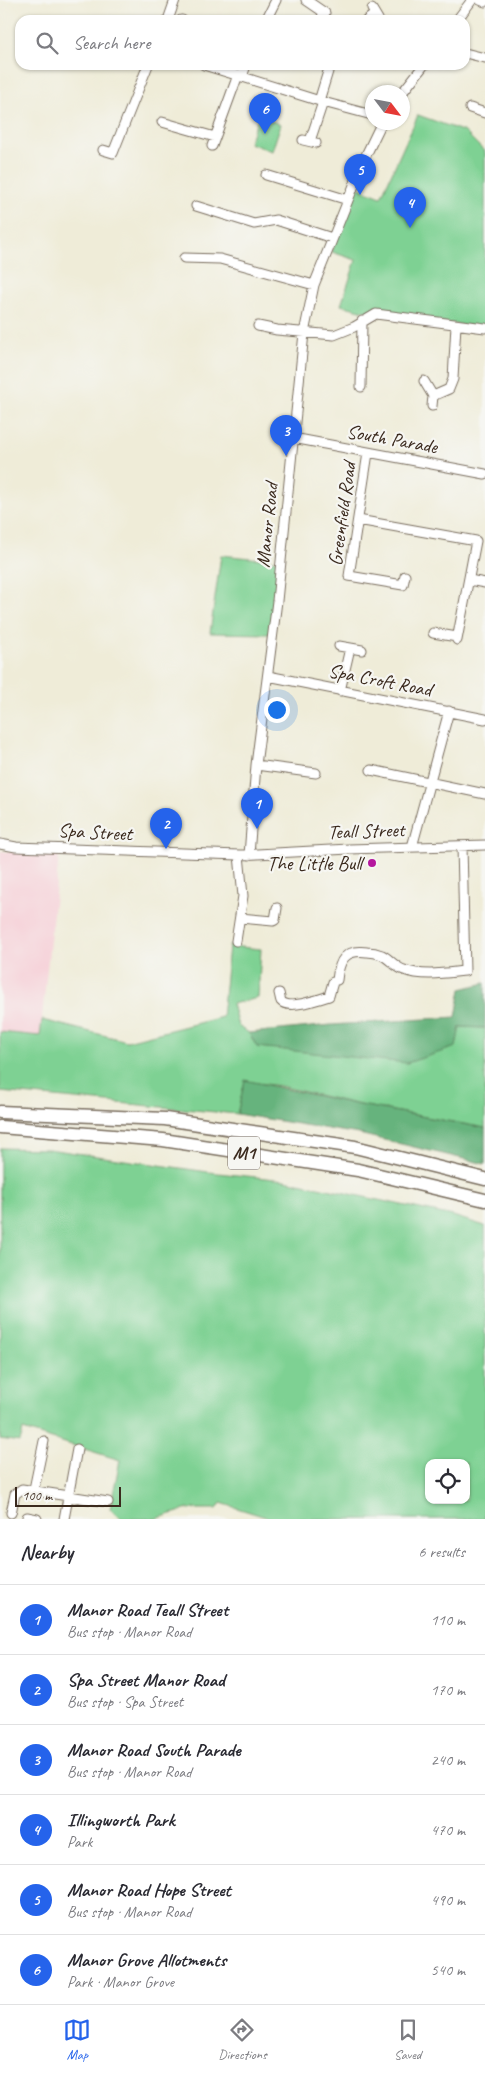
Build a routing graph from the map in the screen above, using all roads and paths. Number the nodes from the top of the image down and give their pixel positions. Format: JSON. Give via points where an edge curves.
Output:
{"nodes":[{"id":1,"x":175,"y":0,"type":"edge"},
{"id":2,"x":276,"y":0,"type":"edge"},
{"id":3,"x":306,"y":0,"type":"edge"},
{"id":4,"x":472,"y":0,"type":"edge"},
{"id":5,"x":480,"y":0,"type":"edge"},
{"id":6,"x":485,"y":2,"type":"edge"},
{"id":7,"x":170,"y":15,"type":"edge"},
{"id":8,"x":268,"y":15,"type":"edge"},
{"id":9,"x":324,"y":15,"type":"edge"},
{"id":10,"x":461,"y":15,"type":"edge"},
{"id":11,"x":470,"y":54,"type":"edge"},
{"id":12,"x":485,"y":58,"type":"edge"},
{"id":13,"x":146,"y":70,"type":"edge"},
{"id":14,"x":220,"y":70,"type":"edge"},
{"id":15,"x":243,"y":70,"type":"edge"},
{"id":16,"x":329,"y":70,"type":"edge"},
{"id":17,"x":420,"y":70,"type":"edge"},
{"id":18,"x":240,"y":76,"type":"junction"},
{"id":19,"x":408,"y":85,"type":"edge"},
{"id":20,"x":321,"y":101,"type":"junction"},
{"id":21,"x":470,"y":108,"type":"dead end"},
{"id":22,"x":365,"y":113,"type":"edge"},
{"id":23,"x":485,"y":113,"type":"edge"},
{"id":24,"x":379,"y":130,"type":"edge"},
{"id":25,"x":167,"y":134,"type":"dead end"},
{"id":26,"x":215,"y":136,"type":"junction"},
{"id":27,"x":310,"y":141,"type":"dead end"},
{"id":28,"x":212,"y":146,"type":"dead end"},
{"id":29,"x":103,"y":150,"type":"dead end"},
{"id":30,"x":266,"y":175,"type":"dead end"},
{"id":31,"x":348,"y":200,"type":"junction"},
{"id":32,"x":196,"y":206,"type":"dead end"},
{"id":33,"x":332,"y":238,"type":"junction"},
{"id":34,"x":184,"y":258,"type":"dead end"},
{"id":35,"x":314,"y":285,"type":"junction"},
{"id":36,"x":362,"y":321,"type":"junction"},
{"id":37,"x":456,"y":325,"type":"junction"},
{"id":38,"x":258,"y":326,"type":"dead end"},
{"id":39,"x":485,"y":328,"type":"edge"},
{"id":40,"x":304,"y":334,"type":"junction"},
{"id":41,"x":424,"y":382,"type":"dead end"},
{"id":42,"x":362,"y":388,"type":"dead end"},
{"id":43,"x":433,"y":396,"type":"junction"},
{"id":44,"x":432,"y":406,"type":"dead end"},
{"id":45,"x":293,"y":438,"type":"junction"},
{"id":46,"x":368,"y":453,"type":"junction"},
{"id":47,"x":485,"y":474,"type":"edge"},
{"id":48,"x":358,"y":520,"type":"junction"},
{"id":49,"x":405,"y":576,"type":"dead end"},
{"id":50,"x":468,"y":580,"type":"junction"},
{"id":51,"x":485,"y":583,"type":"edge"},
{"id":52,"x":433,"y":633,"type":"dead end"},
{"id":53,"x":340,"y":646,"type":"dead end"},
{"id":54,"x":350,"y":648,"type":"junction"},
{"id":55,"x":362,"y":650,"type":"dead end"},
{"id":56,"x":268,"y":676,"type":"junction"},
{"id":57,"x":340,"y":692,"type":"junction"},
{"id":58,"x":449,"y":711,"type":"junction"},
{"id":59,"x":485,"y":719,"type":"edge"},
{"id":60,"x":256,"y":765,"type":"junction"},
{"id":61,"x":371,"y":770,"type":"dead end"},
{"id":62,"x":316,"y":773,"type":"dead end"},
{"id":63,"x":430,"y":783,"type":"junction"},
{"id":64,"x":485,"y":794,"type":"edge"},
{"id":65,"x":0,"y":844,"type":"edge"},
{"id":66,"x":462,"y":846,"type":"junction"},
{"id":67,"x":485,"y":846,"type":"edge"},
{"id":68,"x":412,"y":847,"type":"junction"},
{"id":69,"x":244,"y":855,"type":"junction"},
{"id":70,"x":277,"y":908,"type":"dead end"},
{"id":71,"x":240,"y":918,"type":"junction"},
{"id":72,"x":236,"y":941,"type":"dead end"},
{"id":73,"x":279,"y":993,"type":"dead end"},
{"id":74,"x":0,"y":1112,"type":"edge"},
{"id":75,"x":0,"y":1127,"type":"edge"},
{"id":76,"x":485,"y":1179,"type":"edge"},
{"id":77,"x":485,"y":1200,"type":"edge"},
{"id":78,"x":44,"y":1441,"type":"dead end"},
{"id":79,"x":77,"y":1449,"type":"dead end"},
{"id":80,"x":34,"y":1489,"type":"junction"},
{"id":81,"x":69,"y":1495,"type":"junction"},
{"id":82,"x":108,"y":1502,"type":"dead end"},
{"id":83,"x":11,"y":1513,"type":"dead end"},
{"id":84,"x":27,"y":1517,"type":"dead end"},
{"id":85,"x":38,"y":1519,"type":"edge"},
{"id":86,"x":64,"y":1519,"type":"edge"}],
"edges":[{"from":1,"to":7,"type":"street"},
{"from":2,"to":8,"type":"street"},
{"from":3,"to":9,"type":"street"},
{"from":4,"to":10,"type":"street"},
{"from":5,"to":6,"type":"street"},
{"from":11,"to":12,"type":"street"},
{"from":13,"to":29,"type":"street","via":[[113,153]]},
{"from":14,"to":18,"type":"street"},
{"from":15,"to":18,"type":"street"},
{"from":16,"to":20,"type":"street"},
{"from":17,"to":19,"type":"street"},
{"from":18,"to":20,"type":"street"},
{"from":18,"to":26,"type":"street"},
{"from":20,"to":22,"type":"street"},
{"from":20,"to":27,"type":"street"},
{"from":21,"to":23,"type":"street"},
{"from":24,"to":31,"type":"street","name":"Manor Road"},
{"from":25,"to":26,"type":"street","via":[[166,123]]},
{"from":26,"to":28,"type":"street"},
{"from":30,"to":31,"type":"street"},
{"from":31,"to":33,"type":"street","name":"Manor Road"},
{"from":32,"to":33,"type":"street","via":[[254,224],[276,220]]},
{"from":33,"to":35,"type":"street","name":"Manor Road"},
{"from":34,"to":35,"type":"street","via":[[220,258]]},
{"from":35,"to":40,"type":"street","name":"Manor Road"},
{"from":36,"to":37,"type":"street","via":[[376,314]]},
{"from":36,"to":40,"type":"street","via":[[334,335]]},
{"from":36,"to":42,"type":"street"},
{"from":37,"to":39,"type":"street"},
{"from":37,"to":43,"type":"street","via":[[453,379],[449,389]]},
{"from":38,"to":40,"type":"street"},
{"from":40,"to":45,"type":"street","name":"Manor Road"},
{"from":41,"to":43,"type":"street"},
{"from":43,"to":44,"type":"street"},
{"from":45,"to":46,"type":"street","name":"South Parade"},
{"from":45,"to":56,"type":"street","name":"Manor Road"},
{"from":46,"to":47,"type":"street","name":"South Parade"},
{"from":46,"to":48,"type":"street","name":"Greenfield Road"},
{"from":48,"to":49,"type":"street","name":"Greenfield Road","via":[[349,576],[403,586]]},
{"from":48,"to":50,"type":"street","via":[[476,541]]},
{"from":50,"to":51,"type":"street"},
{"from":50,"to":52,"type":"street","via":[[457,638]]},
{"from":53,"to":54,"type":"street"},
{"from":54,"to":55,"type":"street"},
{"from":54,"to":57,"type":"street"},
{"from":56,"to":57,"type":"street","name":"Spa Croft Road"},
{"from":56,"to":60,"type":"street","name":"Manor Road"},
{"from":57,"to":58,"type":"street","name":"Spa Croft Road"},
{"from":58,"to":59,"type":"street","name":"Spa Croft Road"},
{"from":58,"to":63,"type":"street"},
{"from":60,"to":62,"type":"street"},
{"from":60,"to":69,"type":"street","name":"Manor Road"},
{"from":61,"to":63,"type":"street"},
{"from":63,"to":64,"type":"street"},
{"from":63,"to":68,"type":"street"},
{"from":65,"to":69,"type":"street","name":"Spa Street"},
{"from":66,"to":67,"type":"street","name":"Teall Street"},
{"from":66,"to":68,"type":"street","name":"Teall Street"},
{"from":66,"to":73,"type":"street","via":[[461,927],[465,971],[426,974],[404,970],[380,954],[351,951],[343,957],[329,996],[286,1005]]},
{"from":68,"to":69,"type":"street","name":"Teall Street"},
{"from":69,"to":71,"type":"street","name":"Manor Road"},
{"from":70,"to":71,"type":"street","via":[[278,922]]},
{"from":71,"to":72,"type":"street","name":"Manor Road"},
{"from":74,"to":76,"type":"highway","number":"M1","via":[[165,1118],[355,1147]]},
{"from":75,"to":77,"type":"highway","number":"M1","via":[[173,1142],[358,1170]]},
{"from":78,"to":80,"type":"street"},
{"from":79,"to":81,"type":"street"},
{"from":80,"to":81,"type":"street"},
{"from":80,"to":83,"type":"street","via":[[18,1491]]},
{"from":81,"to":82,"type":"street"},
{"from":81,"to":86,"type":"street"},
{"from":84,"to":85,"type":"street"}]}
